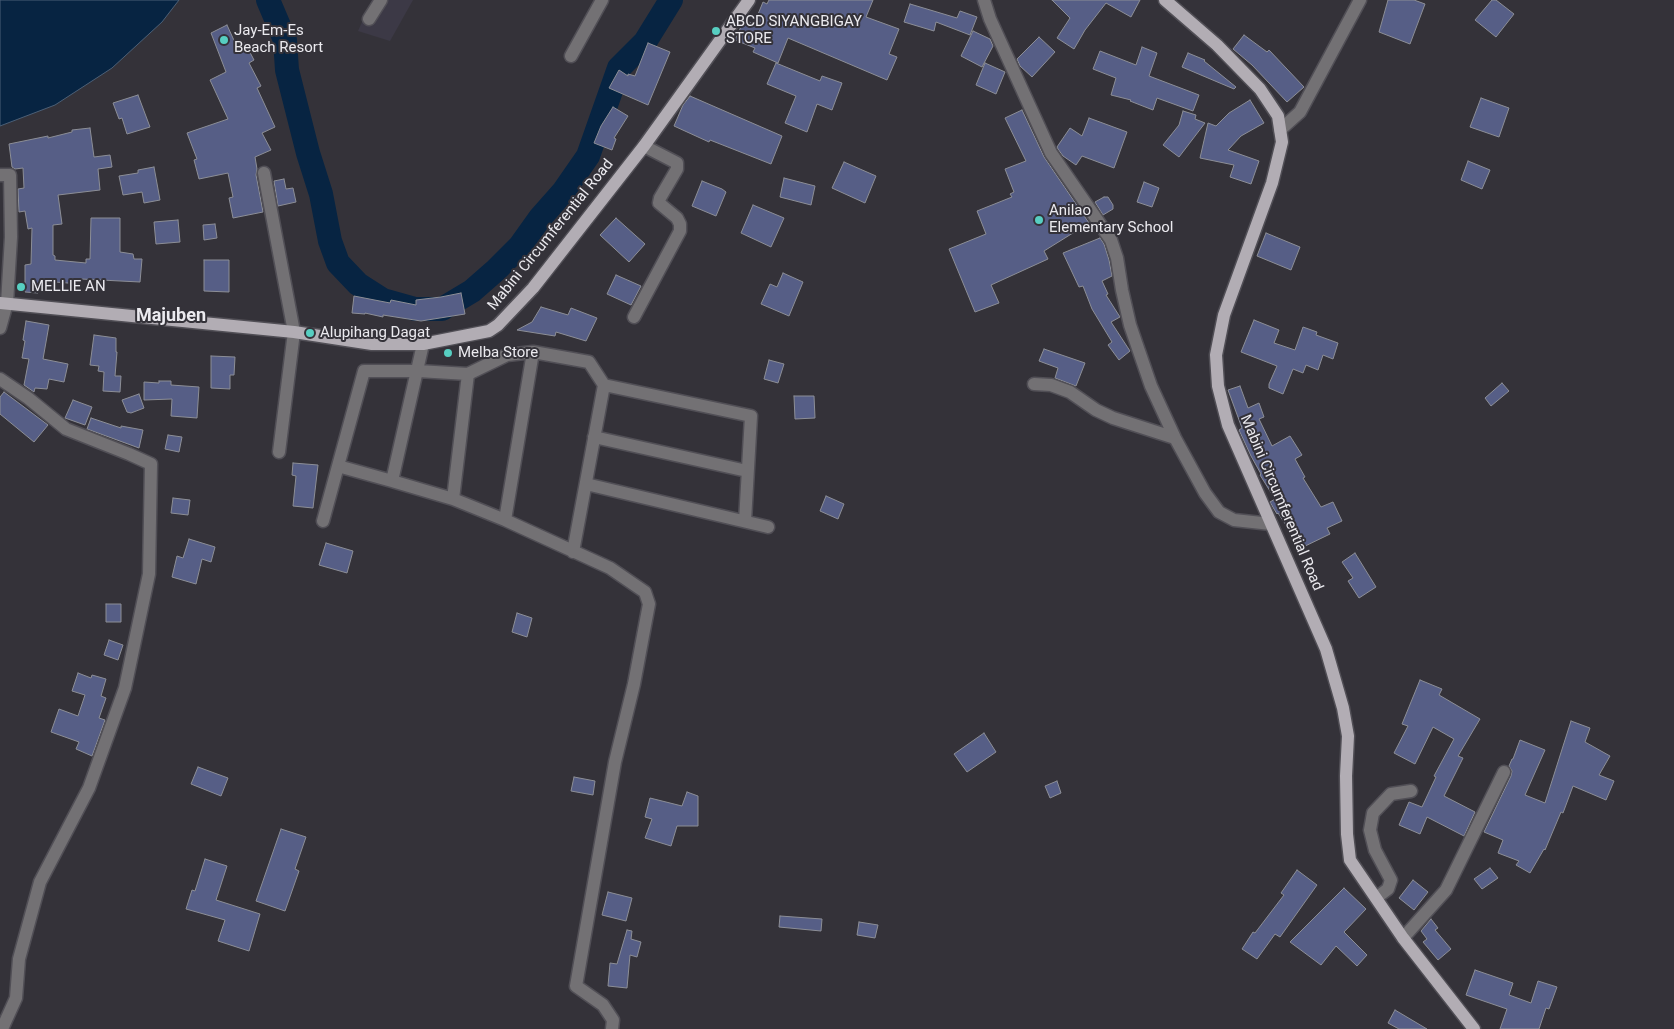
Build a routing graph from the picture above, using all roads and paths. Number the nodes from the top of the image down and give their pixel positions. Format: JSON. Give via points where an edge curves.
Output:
{"nodes":[{"id":1,"x":381,"y":0,"type":"edge"},
{"id":2,"x":602,"y":0,"type":"edge"},
{"id":3,"x":749,"y":0,"type":"edge"},
{"id":4,"x":984,"y":0,"type":"edge"},
{"id":5,"x":1360,"y":0,"type":"edge"},
{"id":6,"x":1173,"y":3,"type":"edge"},
{"id":7,"x":369,"y":19,"type":"dead end"},
{"id":8,"x":571,"y":56,"type":"dead end"},
{"id":9,"x":1280,"y":130,"type":"junction"},
{"id":10,"x":644,"y":146,"type":"junction"},
{"id":11,"x":264,"y":172,"type":"dead end"},
{"id":12,"x":0,"y":175,"type":"edge"},
{"id":13,"x":3,"y":303,"type":"edge"},
{"id":14,"x":634,"y":317,"type":"dead end"},
{"id":15,"x":0,"y":328,"type":"edge"},
{"id":16,"x":294,"y":332,"type":"junction"},
{"id":17,"x":423,"y":344,"type":"junction"},
{"id":18,"x":532,"y":352,"type":"junction"},
{"id":19,"x":418,"y":371,"type":"junction"},
{"id":20,"x":468,"y":374,"type":"junction"},
{"id":21,"x":0,"y":379,"type":"edge"},
{"id":22,"x":1034,"y":384,"type":"dead end"},
{"id":23,"x":604,"y":385,"type":"junction"},
{"id":24,"x":594,"y":437,"type":"junction"},
{"id":25,"x":1175,"y":438,"type":"junction"},
{"id":26,"x":279,"y":452,"type":"dead end"},
{"id":27,"x":338,"y":466,"type":"junction"},
{"id":28,"x":747,"y":471,"type":"junction"},
{"id":29,"x":392,"y":481,"type":"junction"},
{"id":30,"x":586,"y":484,"type":"junction"},
{"id":31,"x":452,"y":499,"type":"junction"},
{"id":32,"x":505,"y":520,"type":"junction"},
{"id":33,"x":323,"y":521,"type":"dead end"},
{"id":34,"x":746,"y":521,"type":"junction"},
{"id":35,"x":1271,"y":524,"type":"junction"},
{"id":36,"x":768,"y":527,"type":"dead end"},
{"id":37,"x":573,"y":552,"type":"junction"},
{"id":38,"x":1504,"y":772,"type":"dead end"},
{"id":39,"x":1411,"y":791,"type":"dead end"},
{"id":40,"x":1376,"y":898,"type":"junction"},
{"id":41,"x":1403,"y":938,"type":"junction"},
{"id":42,"x":2,"y":1029,"type":"edge"},
{"id":43,"x":612,"y":1029,"type":"edge"},
{"id":44,"x":1474,"y":1029,"type":"edge"}],
"edges":[{"from":1,"to":7,"type":"street"},
{"from":2,"to":8,"type":"street"},
{"from":3,"to":10,"type":"main road","name":"Mabini Circumferential Road"},
{"from":4,"to":25,"type":"street","via":[[990,20],[1051,153],[1111,240],[1118,258],[1130,325],[1150,386]]},
{"from":5,"to":9,"type":"street","via":[[1300,112]]},
{"from":6,"to":9,"type":"main road","name":"Mabini Circumferential Road","via":[[1260,89],[1278,116]]},
{"from":9,"to":35,"type":"main road","name":"Mabini Circumferential Road","via":[[1282,142],[1272,182],[1224,315],[1216,355],[1218,386],[1228,425]]},
{"from":10,"to":14,"type":"street","via":[[677,163],[677,170],[660,203],[676,218],[680,231]]},
{"from":10,"to":17,"type":"main road","name":"Mabini Circumferential Road","via":[[533,288],[498,325],[489,330]]},
{"from":11,"to":16,"type":"street"},
{"from":12,"to":13,"type":"street","via":[[10,175],[10,238]]},
{"from":13,"to":15,"type":"street"},
{"from":13,"to":16,"type":"main road","name":"Mabini Circumferential Road"},
{"from":16,"to":17,"type":"main road","name":"Mabini Circumferential Road","via":[[372,344]]},
{"from":16,"to":26,"type":"street"},
{"from":17,"to":19,"type":"street"},
{"from":18,"to":20,"type":"street","via":[[507,355]]},
{"from":18,"to":23,"type":"street","via":[[589,362]]},
{"from":18,"to":32,"type":"street"},
{"from":19,"to":20,"type":"street"},
{"from":19,"to":27,"type":"street","via":[[364,371]]},
{"from":19,"to":29,"type":"street"},
{"from":20,"to":31,"type":"street"},
{"from":21,"to":42,"type":"street","via":[[66,430],[151,464],[149,574],[125,688],[89,788],[40,882],[20,959],[16,998]]},
{"from":22,"to":25,"type":"street","via":[[1051,385],[1070,392],[1113,418]]},
{"from":23,"to":24,"type":"street"},
{"from":23,"to":28,"type":"street","via":[[752,416]]},
{"from":24,"to":28,"type":"street"},
{"from":24,"to":30,"type":"street"},
{"from":25,"to":35,"type":"street","via":[[1219,512],[1234,520]]},
{"from":27,"to":29,"type":"street"},
{"from":27,"to":33,"type":"street"},
{"from":28,"to":34,"type":"street"},
{"from":29,"to":31,"type":"street"},
{"from":30,"to":34,"type":"street"},
{"from":30,"to":37,"type":"street"},
{"from":31,"to":32,"type":"street"},
{"from":32,"to":37,"type":"street"},
{"from":34,"to":36,"type":"street"},
{"from":35,"to":40,"type":"main road","name":"Mabini Circumferential Road","via":[[1326,649],[1343,708],[1348,736],[1346,776],[1350,860]]},
{"from":37,"to":43,"type":"street","via":[[610,568],[645,592],[649,604],[634,684],[614,762],[576,986],[603,1005],[613,1020]]},
{"from":38,"to":41,"type":"street","via":[[1446,890]]},
{"from":39,"to":40,"type":"street","via":[[1391,794],[1373,813],[1370,830],[1375,850],[1390,880],[1388,889]]},
{"from":40,"to":41,"type":"main road","name":"Mabini Circumferential Road"},
{"from":41,"to":44,"type":"main road","name":"Mabini Circumferential Road"}]}
